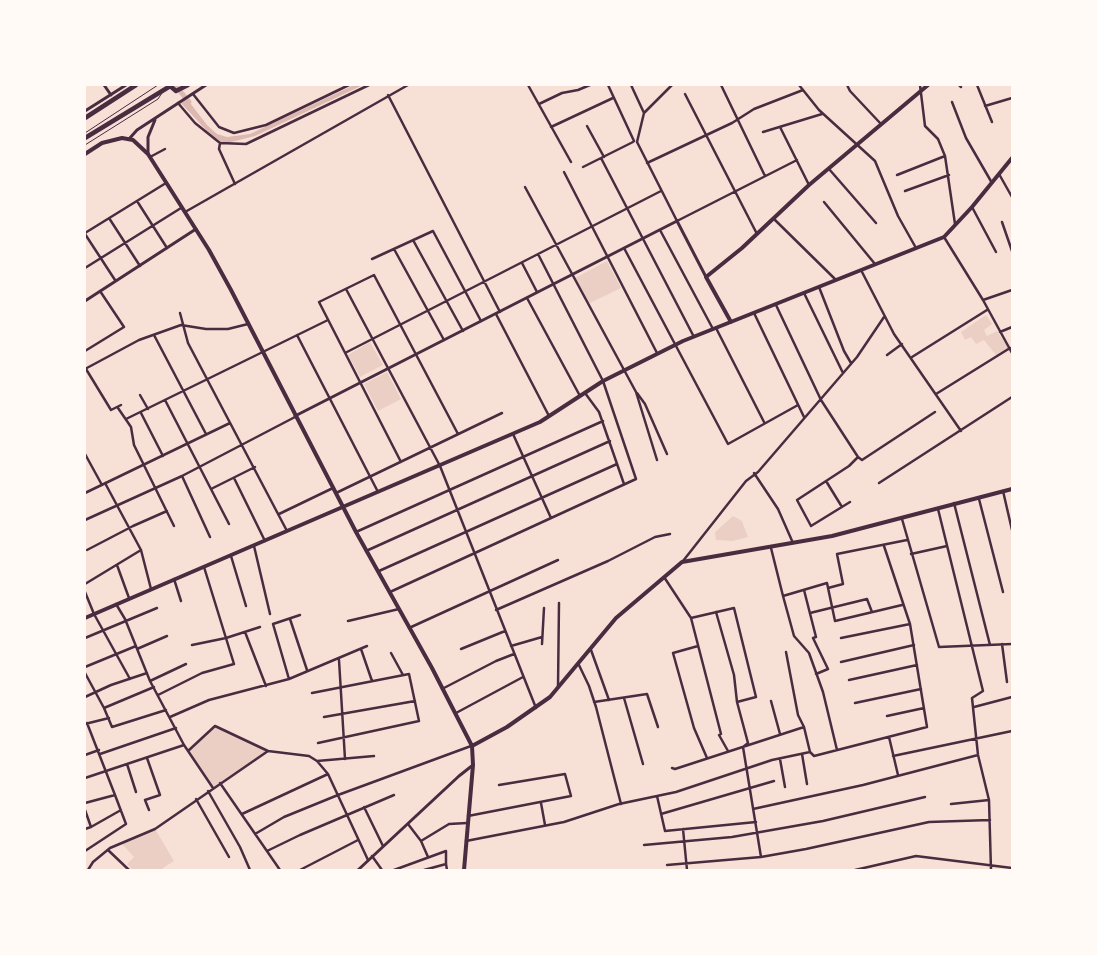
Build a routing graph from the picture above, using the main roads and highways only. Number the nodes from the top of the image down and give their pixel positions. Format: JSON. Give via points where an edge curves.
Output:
{"nodes":[{"id":1,"x":136,"y":85,"type":"edge"},
{"id":2,"x":171,"y":85,"type":"edge"},
{"id":3,"x":188,"y":85,"type":"edge"},
{"id":4,"x":928,"y":85,"type":"edge"},
{"id":5,"x":85,"y":118,"type":"edge"},
{"id":6,"x":85,"y":138,"type":"edge"},
{"id":7,"x":85,"y":154,"type":"edge"},
{"id":8,"x":1012,"y":158,"type":"edge"},
{"id":9,"x":731,"y":322,"type":"junction"},
{"id":10,"x":1012,"y":489,"type":"edge"},
{"id":11,"x":343,"y":508,"type":"junction"},
{"id":12,"x":85,"y":618,"type":"edge"},
{"id":13,"x":472,"y":746,"type":"junction"},
{"id":14,"x":464,"y":870,"type":"edge"}],
"edges":[{"from":1,"to":5,"type":"highway"},
{"from":2,"to":3,"type":"highway","via":[[176,91]]},
{"from":2,"to":6,"type":"highway"},
{"from":4,"to":9,"type":"main road","via":[[706,277]]},
{"from":7,"to":11,"type":"main road","via":[[109,141],[129,139],[149,155],[196,229],[249,324]]},
{"from":8,"to":9,"type":"main road","via":[[944,237]]},
{"from":9,"to":11,"type":"main road","via":[[657,354],[513,434]]},
{"from":10,"to":13,"type":"main road","via":[[792,544],[682,562],[616,618],[558,690],[536,708]]},
{"from":11,"to":12,"type":"main road"},
{"from":11,"to":13,"type":"main road"},
{"from":13,"to":14,"type":"main road"}]}
